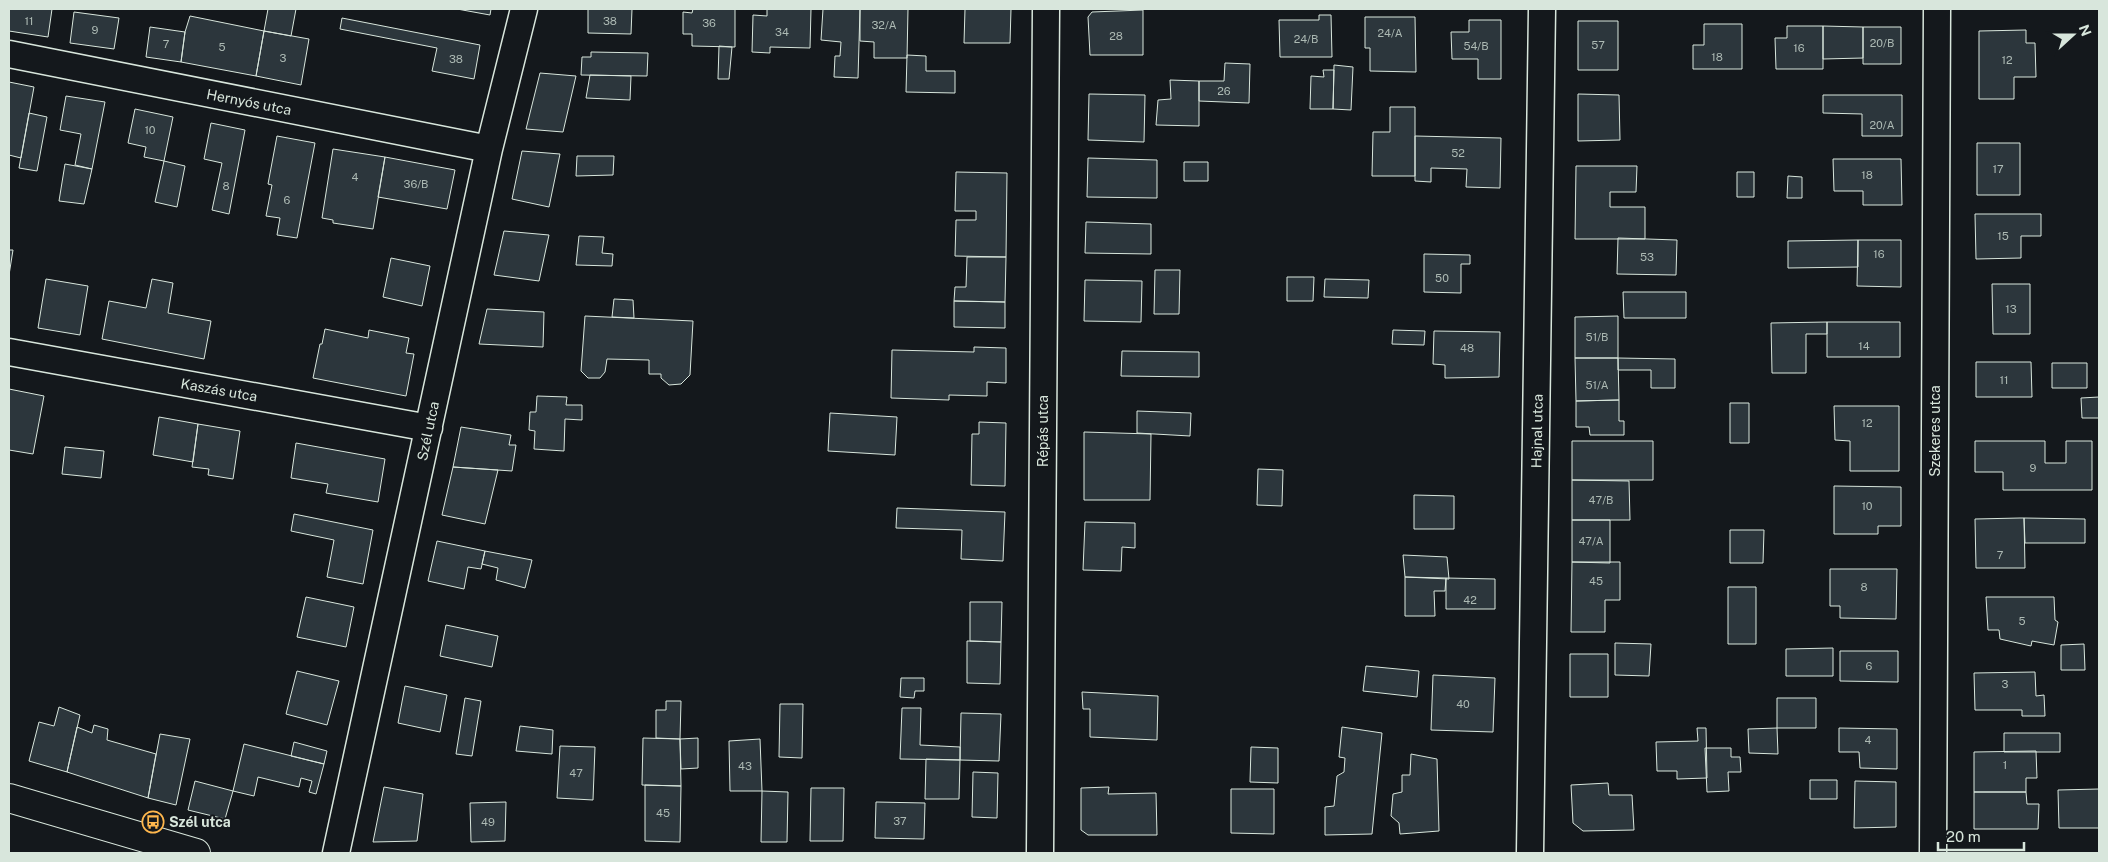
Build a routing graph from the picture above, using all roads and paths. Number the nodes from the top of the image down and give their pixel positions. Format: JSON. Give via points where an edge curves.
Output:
{"nodes":[{"id":1,"x":524,"y":9,"type":"edge"},
{"id":2,"x":1046,"y":9,"type":"edge"},
{"id":3,"x":1542,"y":9,"type":"edge"},
{"id":4,"x":1937,"y":9,"type":"edge"},
{"id":5,"x":9,"y":54,"type":"edge"},
{"id":6,"x":489,"y":149,"type":"junction"},
{"id":7,"x":9,"y":352,"type":"edge"},
{"id":8,"x":429,"y":428,"type":"junction"},
{"id":9,"x":9,"y":798,"type":"edge"},
{"id":10,"x":196,"y":853,"type":"edge"},
{"id":11,"x":336,"y":853,"type":"edge"},
{"id":12,"x":1040,"y":853,"type":"edge"},
{"id":13,"x":1530,"y":853,"type":"edge"},
{"id":14,"x":1933,"y":853,"type":"edge"}],
"edges":[{"from":1,"to":6,"type":"street","name":"Szél utca"},
{"from":2,"to":12,"type":"street","name":"Répás utca"},
{"from":3,"to":13,"type":"street","name":"Hajnal utca"},
{"from":4,"to":14,"type":"street","name":"Szekeres utca"},
{"from":5,"to":6,"type":"street","name":"Hernyós utca"},
{"from":6,"to":8,"type":"street","name":"Szél utca"},
{"from":7,"to":8,"type":"street","name":"Kaszás utca"},
{"from":8,"to":11,"type":"street","name":"Szél utca"},
{"from":9,"to":10,"type":"street"}]}
